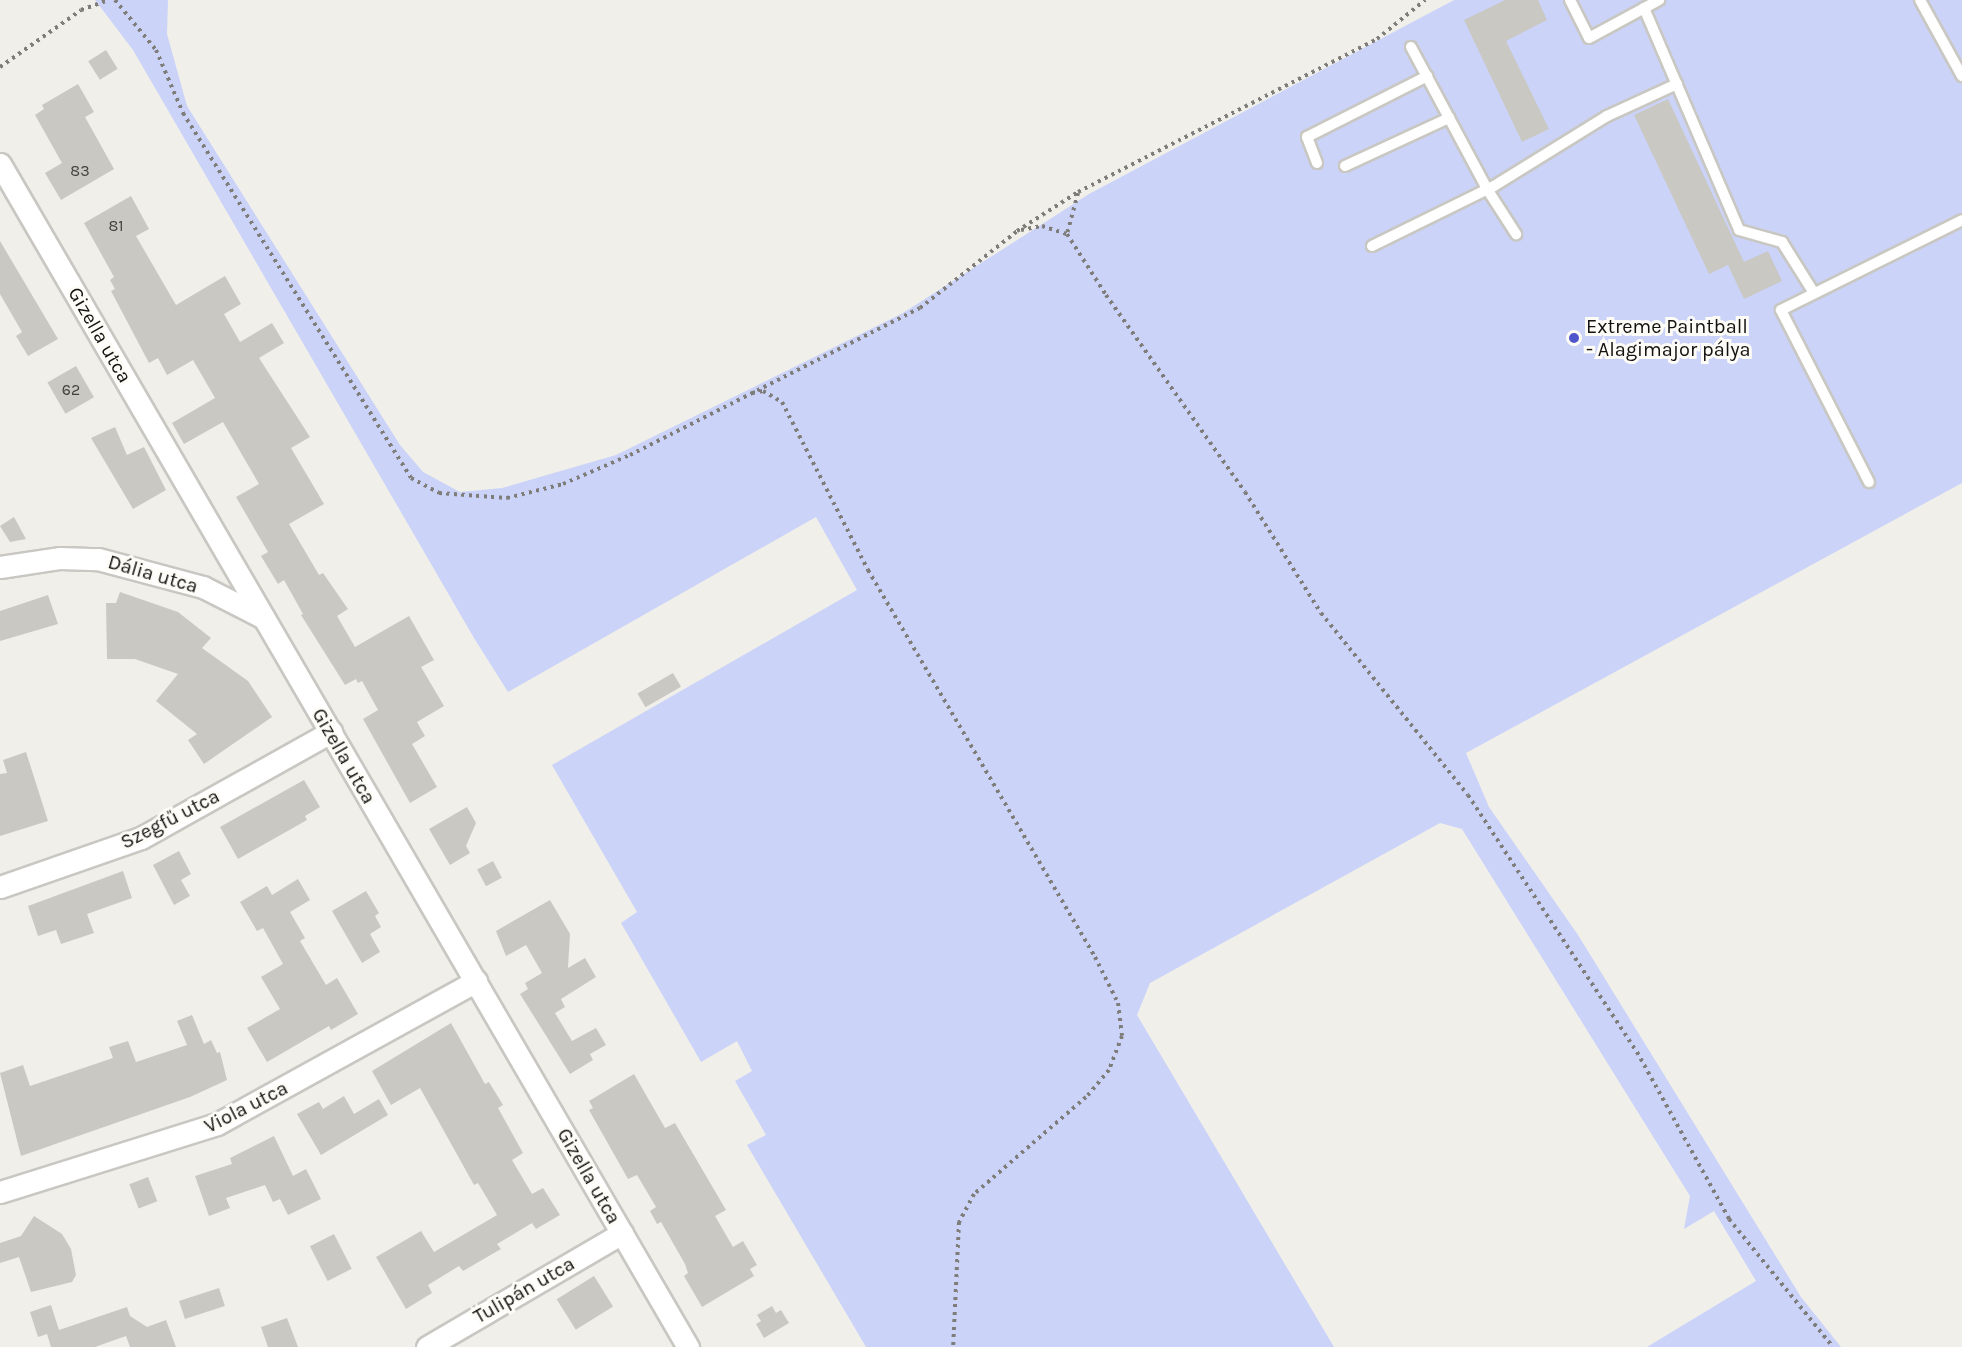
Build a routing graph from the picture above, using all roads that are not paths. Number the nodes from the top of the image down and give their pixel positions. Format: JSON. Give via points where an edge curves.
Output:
{"nodes":[{"id":1,"x":1570,"y":0,"type":"edge"},
{"id":2,"x":1659,"y":0,"type":"edge"},
{"id":3,"x":1920,"y":0,"type":"edge"},
{"id":4,"x":1644,"y":8,"type":"junction"},
{"id":5,"x":1411,"y":47,"type":"dead end"},
{"id":6,"x":1426,"y":76,"type":"junction"},
{"id":7,"x":1962,"y":76,"type":"edge"},
{"id":8,"x":1677,"y":84,"type":"junction"},
{"id":9,"x":1449,"y":118,"type":"junction"},
{"id":10,"x":1317,"y":163,"type":"dead end"},
{"id":11,"x":0,"y":164,"type":"edge"},
{"id":12,"x":1345,"y":166,"type":"dead end"},
{"id":13,"x":1487,"y":189,"type":"junction"},
{"id":14,"x":1962,"y":220,"type":"edge"},
{"id":15,"x":1516,"y":234,"type":"dead end"},
{"id":16,"x":1372,"y":246,"type":"dead end"},
{"id":17,"x":1814,"y":293,"type":"junction"},
{"id":18,"x":1869,"y":482,"type":"dead end"},
{"id":19,"x":0,"y":567,"type":"edge"},
{"id":20,"x":264,"y":618,"type":"junction"},
{"id":21,"x":331,"y":732,"type":"junction"},
{"id":22,"x":0,"y":887,"type":"edge"},
{"id":23,"x":476,"y":981,"type":"junction"},
{"id":24,"x":0,"y":1192,"type":"edge"},
{"id":25,"x":622,"y":1233,"type":"junction"},
{"id":26,"x":427,"y":1347,"type":"edge"},
{"id":27,"x":688,"y":1347,"type":"edge"}],
"edges":[{"from":1,"to":4,"type":"lane","via":[[1589,38]]},
{"from":2,"to":4,"type":"lane"},
{"from":3,"to":7,"type":"lane"},
{"from":4,"to":8,"type":"lane"},
{"from":5,"to":6,"type":"lane"},
{"from":6,"to":9,"type":"lane"},
{"from":6,"to":10,"type":"lane","via":[[1307,137]]},
{"from":8,"to":13,"type":"lane","via":[[1607,116]]},
{"from":8,"to":17,"type":"lane","via":[[1739,230],[1782,242]]},
{"from":9,"to":12,"type":"lane"},
{"from":9,"to":13,"type":"lane"},
{"from":11,"to":20,"type":"street","name":"Gizella utca"},
{"from":13,"to":15,"type":"lane"},
{"from":13,"to":16,"type":"lane"},
{"from":14,"to":17,"type":"lane"},
{"from":17,"to":18,"type":"lane","via":[[1781,310]]},
{"from":19,"to":20,"type":"street","name":"Dália utca","via":[[60,558],[98,559],[203,587]]},
{"from":20,"to":21,"type":"street","name":"Gizella utca"},
{"from":21,"to":22,"type":"street","name":"Szegfű utca","via":[[141,838]]},
{"from":21,"to":23,"type":"street","name":"Gizella utca"},
{"from":23,"to":24,"type":"street","name":"Viola utca","via":[[218,1124]]},
{"from":23,"to":25,"type":"street","name":"Gizella utca"},
{"from":25,"to":26,"type":"street","name":"Tulipán utca"},
{"from":25,"to":27,"type":"street","name":"Gizella utca"}]}
